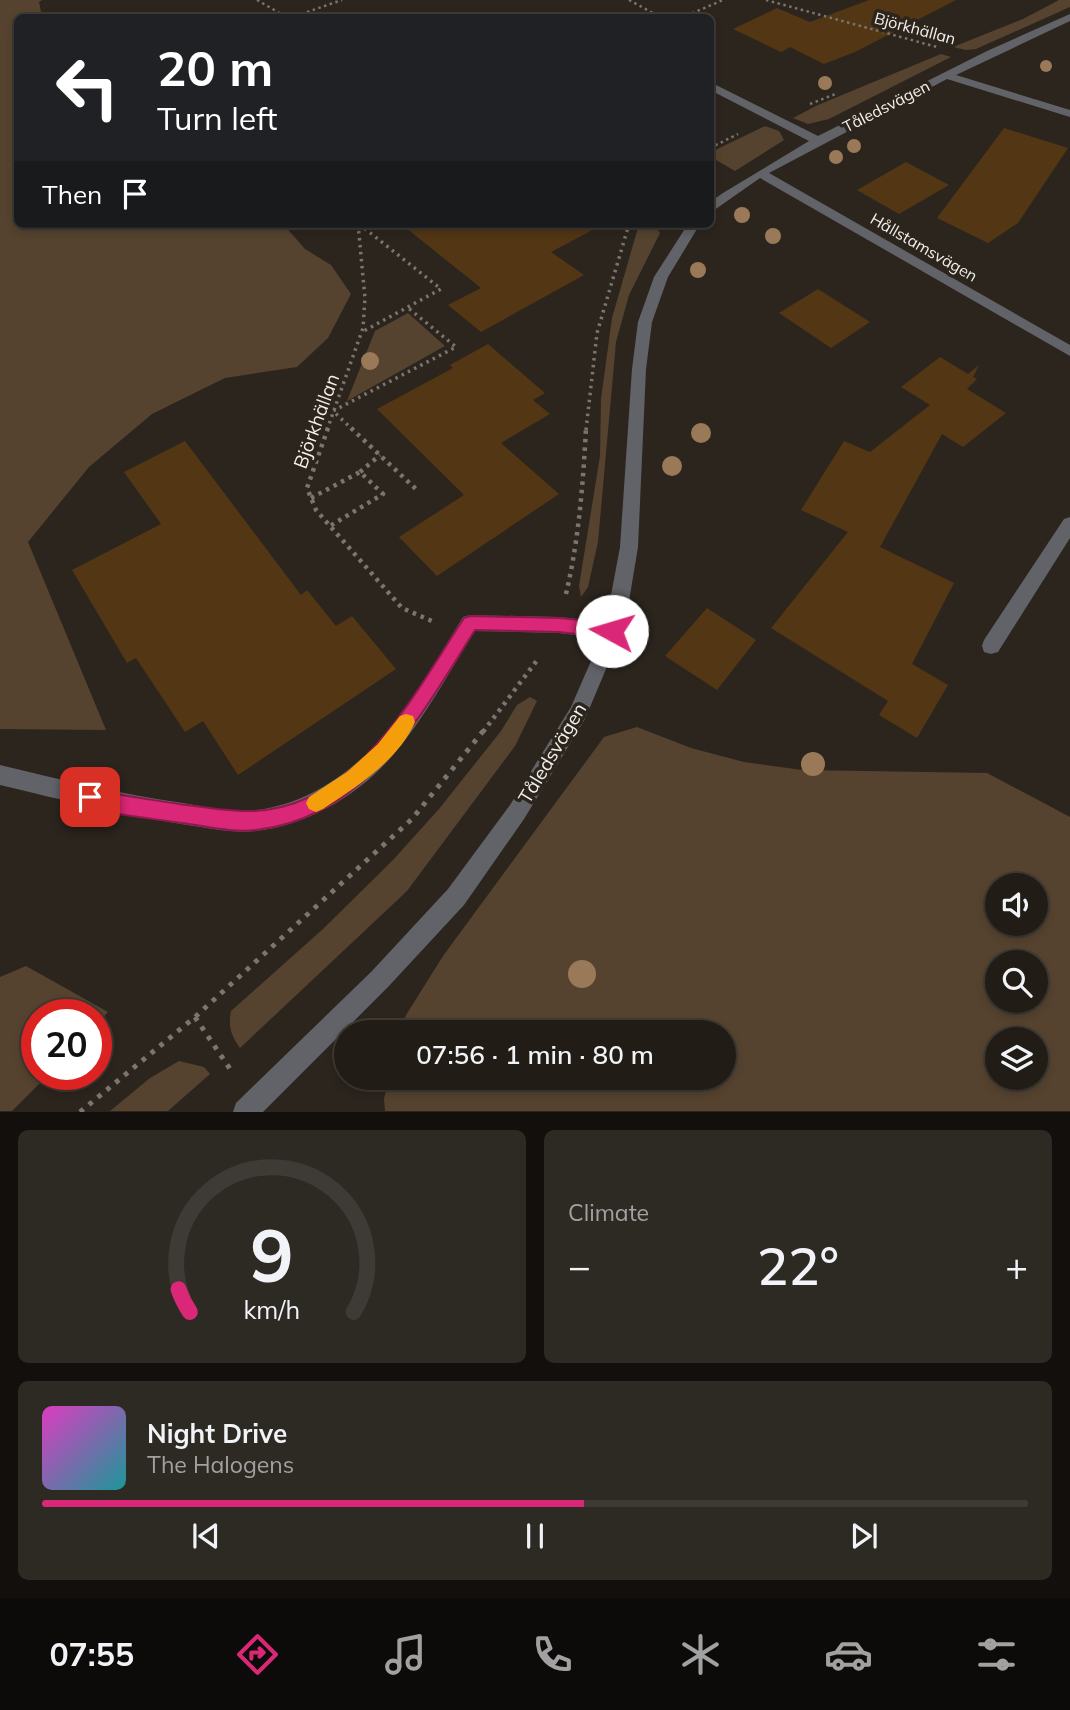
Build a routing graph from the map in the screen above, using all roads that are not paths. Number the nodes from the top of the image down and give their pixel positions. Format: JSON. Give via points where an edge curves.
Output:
{"nodes":[{"id":1,"x":1070,"y":17,"type":"edge"},
{"id":2,"x":946,"y":75,"type":"junction"},
{"id":3,"x":714,"y":88,"type":"edge"},
{"id":4,"x":1070,"y":114,"type":"edge"},
{"id":5,"x":819,"y":141,"type":"junction"},
{"id":6,"x":762,"y":174,"type":"junction"},
{"id":7,"x":714,"y":206,"type":"edge"},
{"id":8,"x":691,"y":228,"type":"edge"},
{"id":9,"x":1070,"y":351,"type":"edge"},
{"id":10,"x":1070,"y":524,"type":"edge"},
{"id":11,"x":612,"y":631,"type":"junction"},
{"id":12,"x":991,"y":646,"type":"dead end"},
{"id":13,"x":0,"y":775,"type":"edge"},
{"id":14,"x":249,"y":1107,"type":"edge"}],
"edges":[{"from":1,"to":2,"type":"street","name":"Tåledsvägen"},
{"from":2,"to":4,"type":"street"},
{"from":2,"to":5,"type":"street","name":"Tåledsvägen"},
{"from":3,"to":5,"type":"street"},
{"from":5,"to":6,"type":"street","name":"Tåledsvägen"},
{"from":6,"to":7,"type":"street","name":"Tåledsvägen"},
{"from":6,"to":9,"type":"street","name":"Hållstamsvägen"},
{"from":8,"to":11,"type":"street","name":"Tåledsvägen","via":[[661,277],[645,323],[629,547]]},
{"from":10,"to":12,"type":"street"},
{"from":11,"to":13,"type":"street","via":[[470,623],[384,750],[323,800],[286,814],[255,821],[225,820],[113,803]]},
{"from":11,"to":14,"type":"street","name":"Tåledsvägen","via":[[578,713],[517,812],[456,897]]}]}
